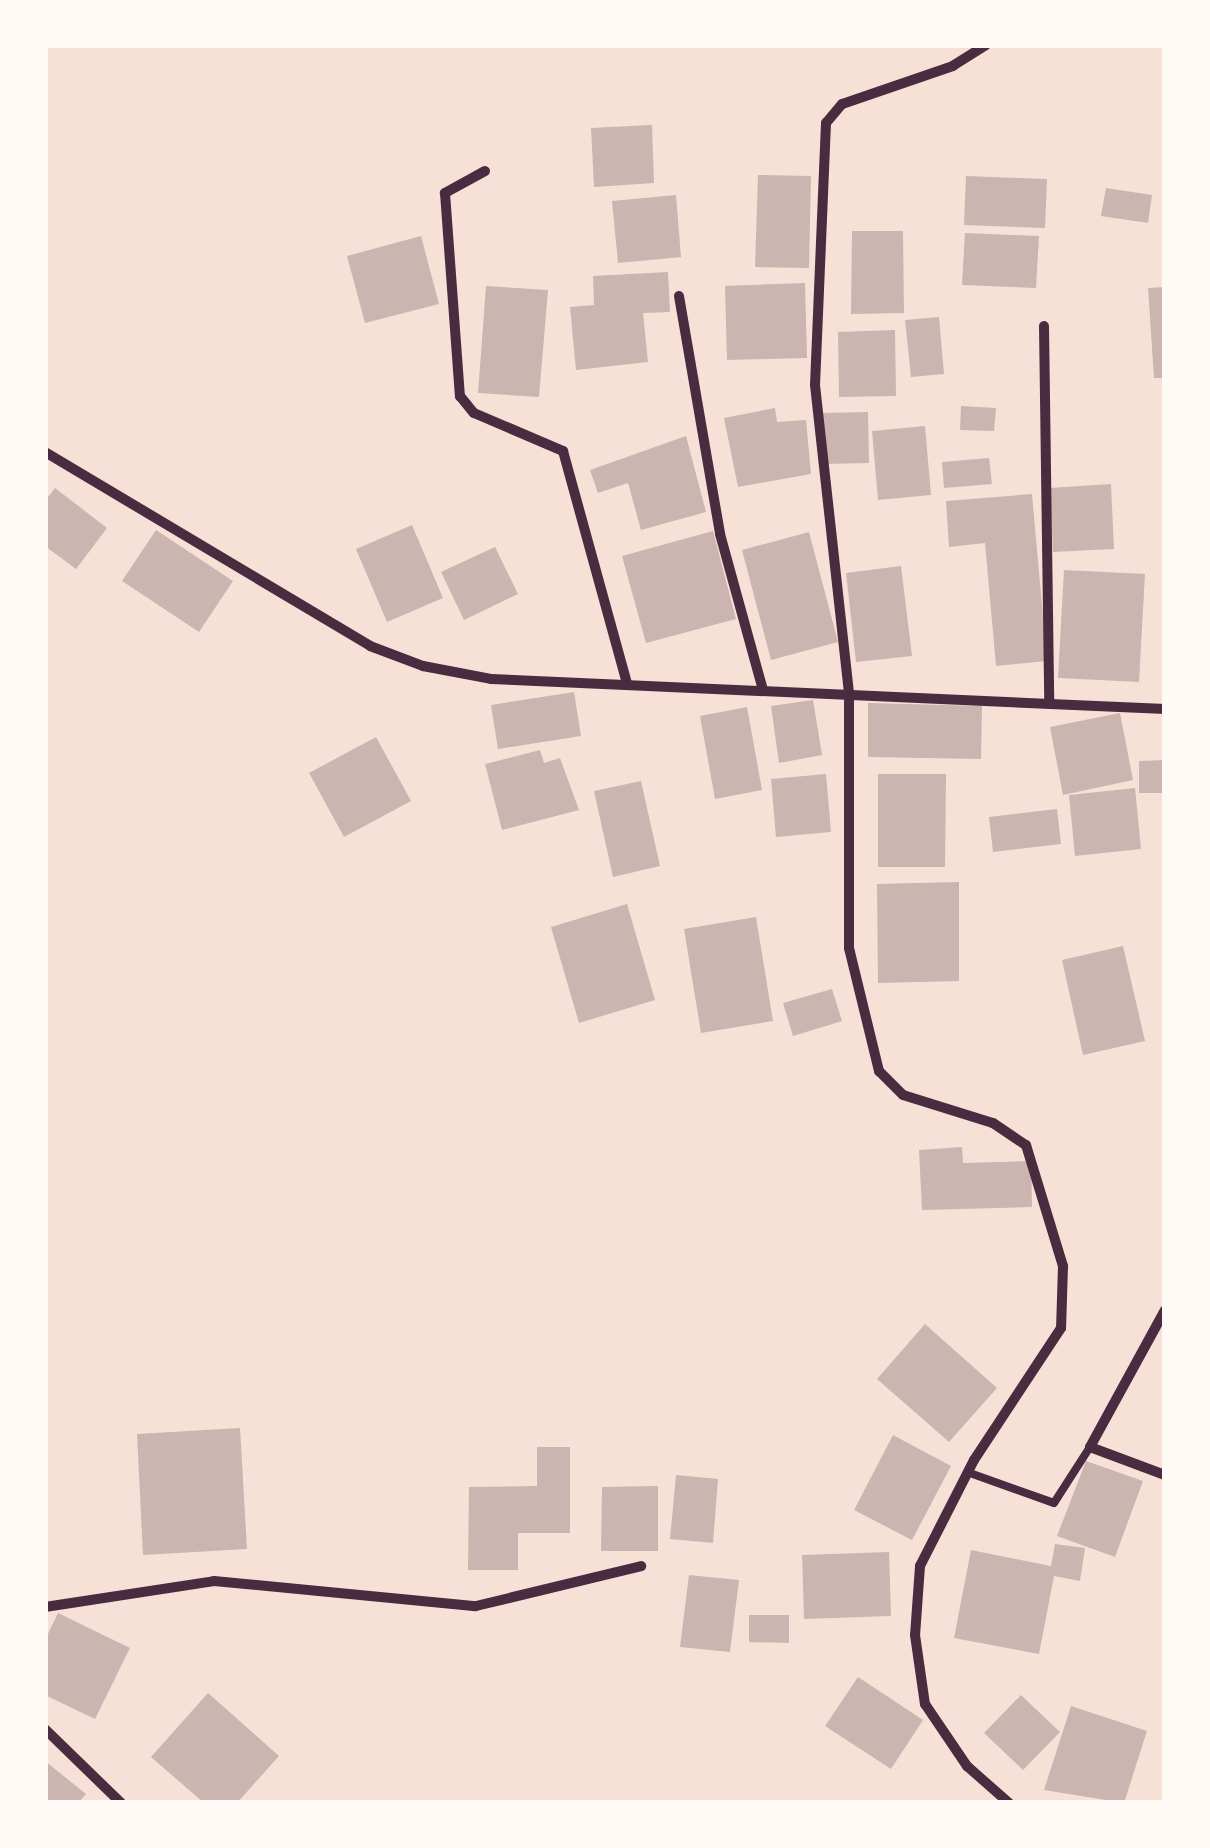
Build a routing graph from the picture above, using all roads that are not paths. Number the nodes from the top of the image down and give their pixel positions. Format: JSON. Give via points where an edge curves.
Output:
{"nodes":[{"id":1,"x":986,"y":45,"type":"edge"},
{"id":2,"x":486,"y":171,"type":"dead end"},
{"id":3,"x":679,"y":296,"type":"dead end"},
{"id":4,"x":1044,"y":326,"type":"dead end"},
{"id":5,"x":45,"y":452,"type":"edge"},
{"id":6,"x":627,"y":683,"type":"junction"},
{"id":7,"x":764,"y":690,"type":"junction"},
{"id":8,"x":848,"y":693,"type":"junction"},
{"id":9,"x":1049,"y":704,"type":"junction"},
{"id":10,"x":1165,"y":709,"type":"edge"},
{"id":11,"x":1165,"y":1310,"type":"edge"},
{"id":12,"x":1090,"y":1447,"type":"junction"},
{"id":13,"x":968,"y":1472,"type":"junction"},
{"id":14,"x":1165,"y":1475,"type":"edge"},
{"id":15,"x":641,"y":1566,"type":"dead end"},
{"id":16,"x":45,"y":1608,"type":"edge"},
{"id":17,"x":45,"y":1728,"type":"edge"},
{"id":18,"x":121,"y":1803,"type":"edge"},
{"id":19,"x":1009,"y":1803,"type":"edge"}],
"edges":[{"from":1,"to":8,"type":"street","via":[[953,66],[842,104],[819,150],[815,385]]},
{"from":2,"to":6,"type":"street","via":[[445,193],[460,396],[474,413],[563,452]]},
{"from":3,"to":7,"type":"street","via":[[720,534]]},
{"from":4,"to":9,"type":"street"},
{"from":5,"to":6,"type":"street","via":[[370,646],[491,678]]},
{"from":6,"to":7,"type":"street"},
{"from":7,"to":8,"type":"street"},
{"from":8,"to":9,"type":"street"},
{"from":8,"to":13,"type":"street","via":[[849,948],[880,1071],[903,1095],[992,1124],[1026,1145],[1062,1266],[1061,1328]]},
{"from":9,"to":10,"type":"street"},
{"from":11,"to":12,"type":"street"},
{"from":12,"to":13,"type":"lane","via":[[1054,1503]]},
{"from":12,"to":14,"type":"street"},
{"from":13,"to":19,"type":"street","via":[[920,1566],[915,1635],[925,1704],[967,1766]]},
{"from":15,"to":16,"type":"street","via":[[476,1606],[214,1581]]},
{"from":17,"to":18,"type":"street"}]}
